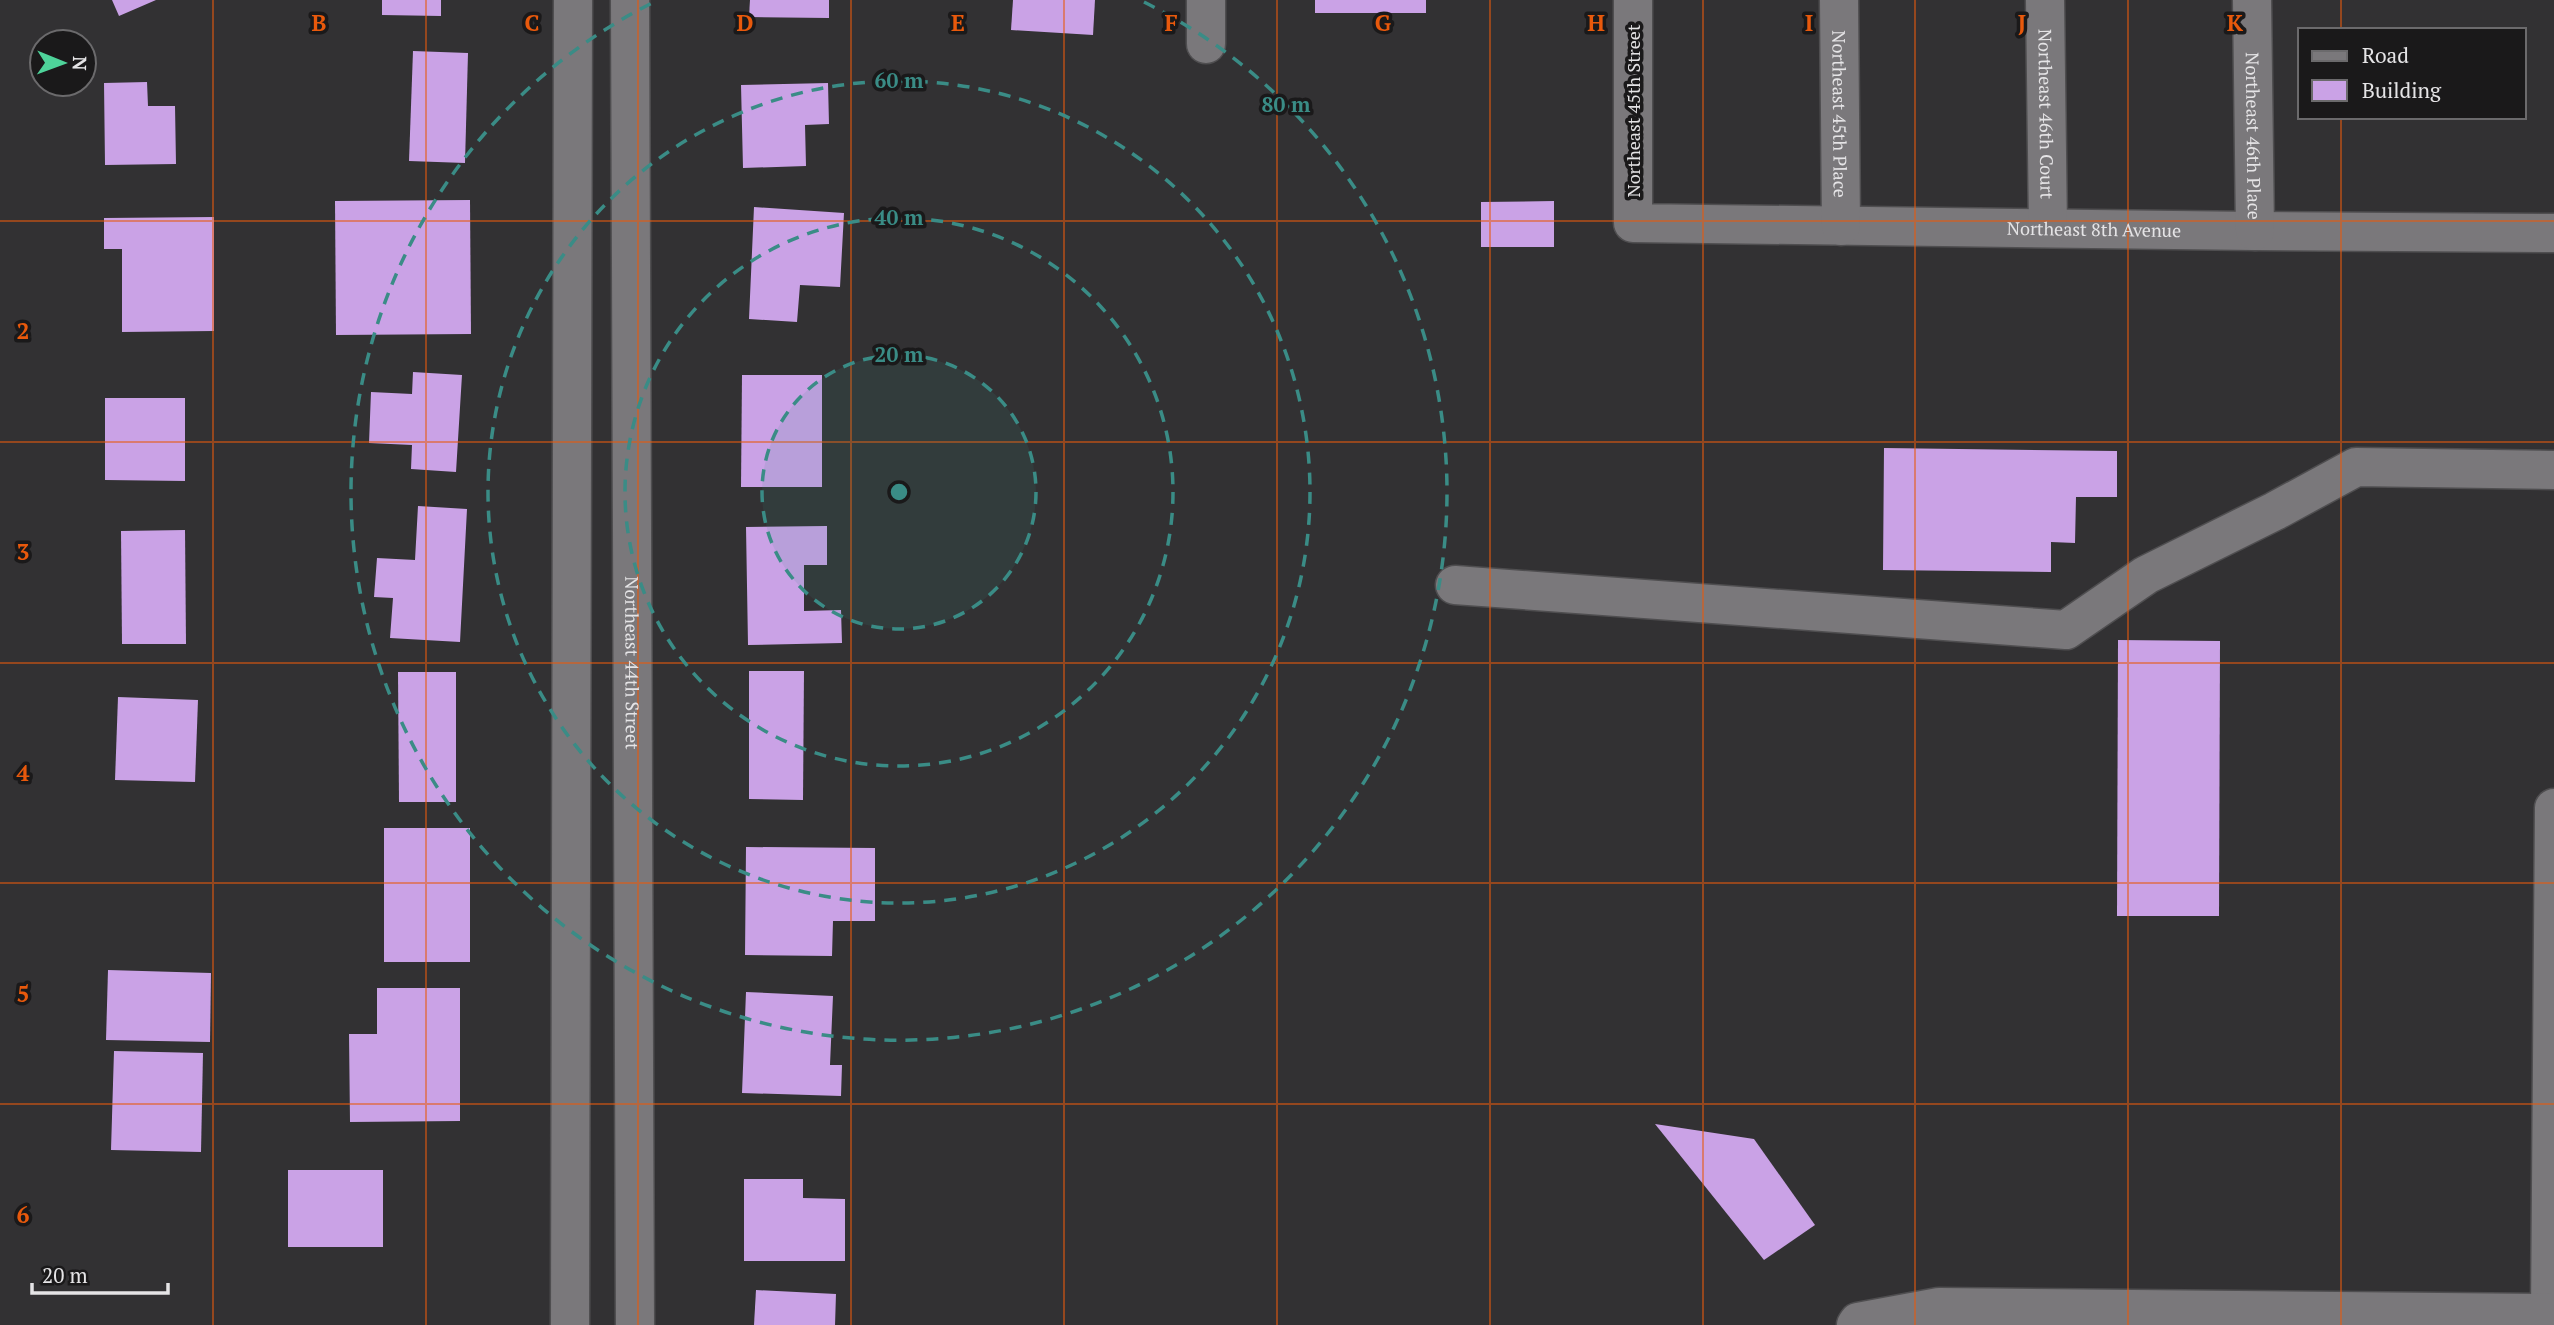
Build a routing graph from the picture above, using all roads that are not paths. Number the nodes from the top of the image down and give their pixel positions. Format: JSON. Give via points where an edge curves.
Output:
{"nodes":[{"id":1,"x":573,"y":0,"type":"edge"},
{"id":2,"x":630,"y":0,"type":"edge"},
{"id":3,"x":1206,"y":0,"type":"edge"},
{"id":4,"x":1633,"y":0,"type":"edge"},
{"id":5,"x":1839,"y":0,"type":"edge"},
{"id":6,"x":2045,"y":0,"type":"edge"},
{"id":7,"x":2252,"y":0,"type":"edge"},
{"id":8,"x":1206,"y":44,"type":"dead end"},
{"id":9,"x":1633,"y":223,"type":"joint"},
{"id":10,"x":1840,"y":226,"type":"junction"},
{"id":11,"x":2048,"y":228,"type":"junction"},
{"id":12,"x":2255,"y":232,"type":"junction"},
{"id":13,"x":2554,"y":233,"type":"edge"},
{"id":14,"x":2554,"y":470,"type":"edge"},
{"id":15,"x":1455,"y":585,"type":"dead end"},
{"id":16,"x":2554,"y":808,"type":"edge"},
{"id":17,"x":2552,"y":1313,"type":"edge"},
{"id":18,"x":1857,"y":1323,"type":"edge"},
{"id":19,"x":570,"y":1325,"type":"edge"},
{"id":20,"x":635,"y":1325,"type":"edge"}],
"edges":[{"from":1,"to":19,"type":"street"},
{"from":2,"to":20,"type":"street","name":"Northeast 44th Street"},
{"from":3,"to":8,"type":"street"},
{"from":4,"to":9,"type":"street","name":"Northeast 45th Street"},
{"from":5,"to":10,"type":"street","name":"Northeast 45th Place"},
{"from":6,"to":11,"type":"street","name":"Northeast 46th Court"},
{"from":7,"to":12,"type":"street","name":"Northeast 46th Place"},
{"from":9,"to":10,"type":"street","name":"Northeast 8th Avenue"},
{"from":10,"to":11,"type":"street","name":"Northeast 8th Avenue"},
{"from":11,"to":12,"type":"street","name":"Northeast 8th Avenue"},
{"from":12,"to":13,"type":"street","name":"Northeast 8th Avenue"},
{"from":14,"to":15,"type":"street","via":[[2356,467],[2146,575],[2066,630]]},
{"from":16,"to":17,"type":"street"},
{"from":17,"to":18,"type":"street","via":[[1938,1307]]}]}
